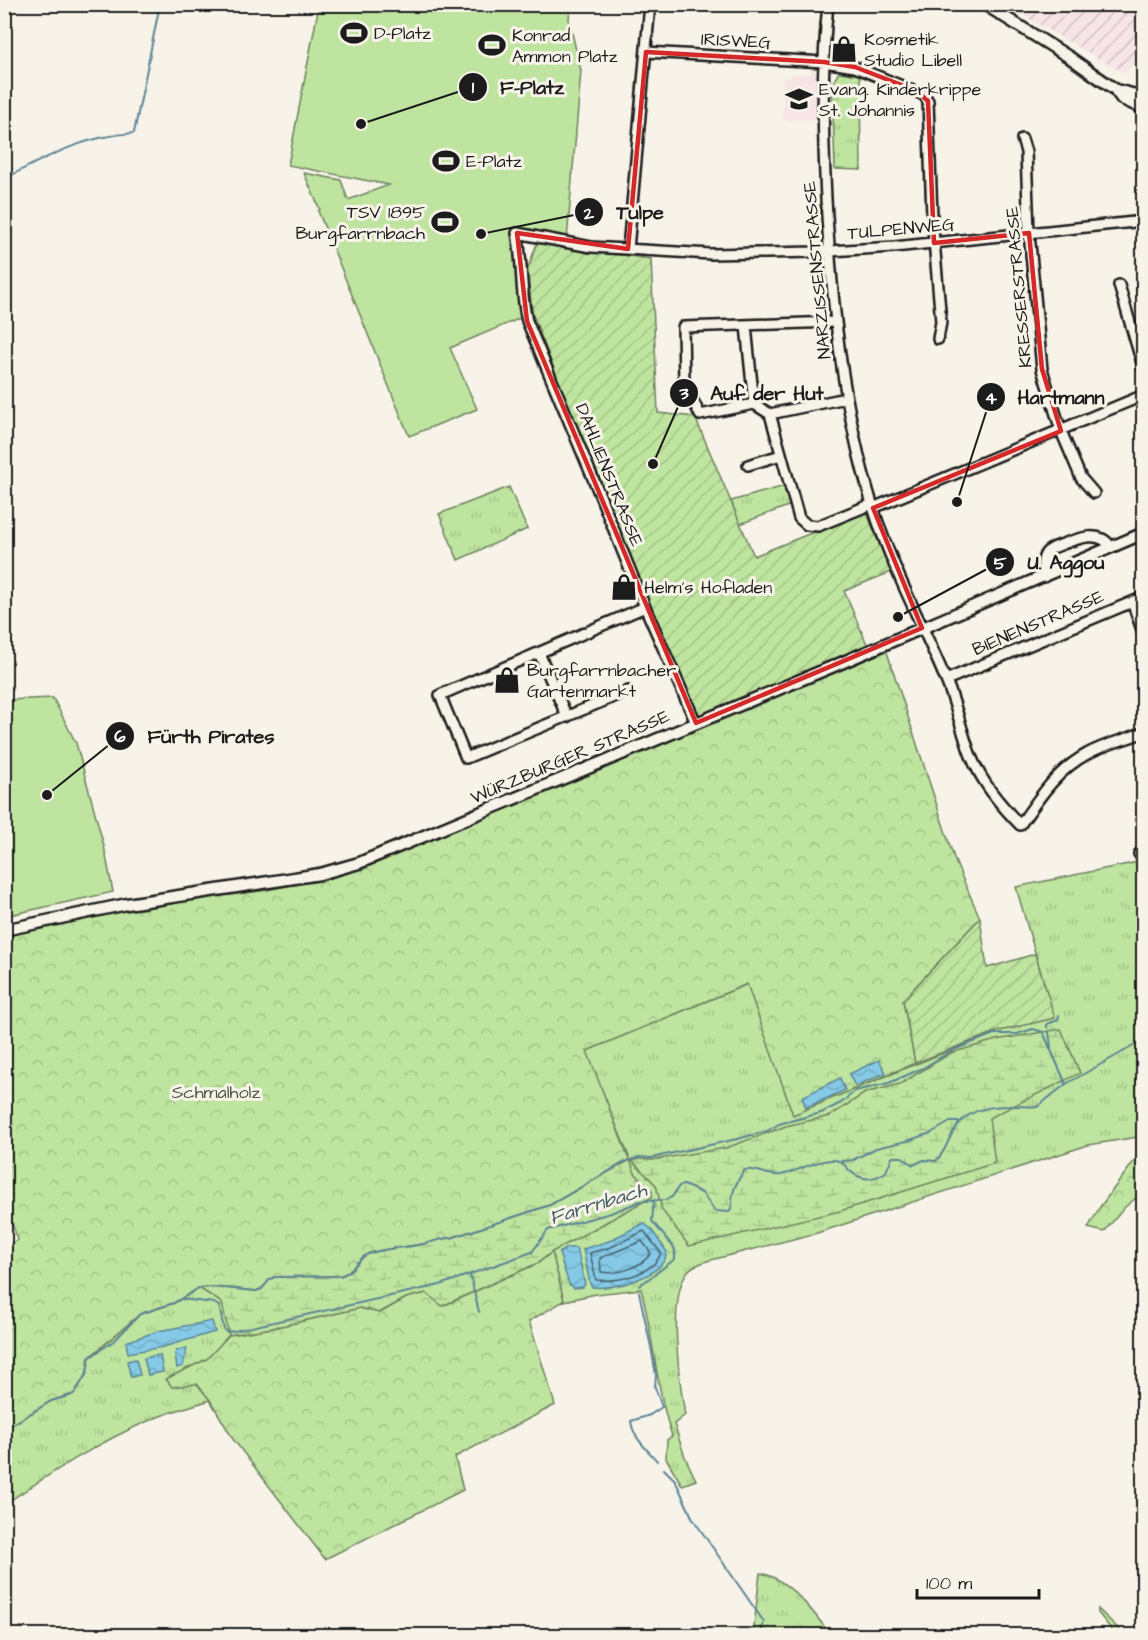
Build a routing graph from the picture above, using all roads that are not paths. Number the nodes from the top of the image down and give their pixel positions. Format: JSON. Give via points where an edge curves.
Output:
{"nodes":[{"id":1,"x":650,"y":4,"type":"edge"},
{"id":2,"x":828,"y":4,"type":"edge"},
{"id":3,"x":984,"y":4,"type":"edge"},
{"id":4,"x":646,"y":52,"type":"junction"},
{"id":5,"x":824,"y":62,"type":"junction"},
{"id":6,"x":1116,"y":90,"type":"junction"},
{"id":7,"x":1143,"y":98,"type":"edge"},
{"id":8,"x":1143,"y":108,"type":"edge"},
{"id":9,"x":1022,"y":139,"type":"dead end"},
{"id":10,"x":1143,"y":221,"type":"edge"},
{"id":11,"x":517,"y":233,"type":"joint"},
{"id":12,"x":1029,"y":233,"type":"junction"},
{"id":13,"x":934,"y":243,"type":"junction"},
{"id":14,"x":628,"y":249,"type":"junction"},
{"id":15,"x":829,"y":251,"type":"junction"},
{"id":16,"x":1119,"y":285,"type":"dead end"},
{"id":17,"x":835,"y":322,"type":"junction"},
{"id":18,"x":746,"y":326,"type":"junction"},
{"id":19,"x":938,"y":339,"type":"dead end"},
{"id":20,"x":1143,"y":370,"type":"edge"},
{"id":21,"x":1143,"y":395,"type":"edge"},
{"id":22,"x":846,"y":398,"type":"junction"},
{"id":23,"x":754,"y":404,"type":"junction"},
{"id":24,"x":770,"y":414,"type":"junction"},
{"id":25,"x":1061,"y":431,"type":"junction"},
{"id":26,"x":781,"y":455,"type":"junction"},
{"id":27,"x":748,"y":465,"type":"dead end"},
{"id":28,"x":1094,"y":493,"type":"dead end"},
{"id":29,"x":872,"y":506,"type":"junction"},
{"id":30,"x":1143,"y":533,"type":"edge"},
{"id":31,"x":1111,"y":547,"type":"junction"},
{"id":32,"x":1044,"y":577,"type":"junction"},
{"id":33,"x":1143,"y":597,"type":"edge"},
{"id":34,"x":1132,"y":602,"type":"junction"},
{"id":35,"x":645,"y":607,"type":"junction"},
{"id":36,"x":922,"y":628,"type":"junction"},
{"id":37,"x":1143,"y":635,"type":"edge"},
{"id":38,"x":539,"y":653,"type":"junction"},
{"id":39,"x":946,"y":680,"type":"junction"},
{"id":40,"x":628,"y":691,"type":"dead end"},
{"id":41,"x":567,"y":717,"type":"junction"},
{"id":42,"x":696,"y":723,"type":"junction"},
{"id":43,"x":1143,"y":732,"type":"edge"},
{"id":44,"x":4,"y":930,"type":"edge"}],
"edges":[{"from":1,"to":4,"type":"street"},
{"from":2,"to":5,"type":"street","name":"NARZISSENSTRASSE"},
{"from":3,"to":6,"type":"street"},
{"from":4,"to":5,"type":"street","name":"IRISWEG"},
{"from":4,"to":14,"type":"street"},
{"from":5,"to":13,"type":"street","name":"IRISWEG","via":[[855,67],[917,91],[928,101]]},
{"from":5,"to":15,"type":"street","name":"NARZISSENSTRASSE"},
{"from":6,"to":7,"type":"street"},
{"from":6,"to":8,"type":"street","via":[[1122,99]]},
{"from":7,"to":8,"type":"street"},
{"from":9,"to":12,"type":"street","name":"KRESSERSTRASSE","via":[[1026,152]]},
{"from":10,"to":12,"type":"street","name":"TULPENWEG"},
{"from":11,"to":14,"type":"street","name":"TULPENWEG","via":[[591,247]]},
{"from":11,"to":35,"type":"street","name":"DAHLIENSTRASSE","via":[[527,321]]},
{"from":12,"to":13,"type":"street","name":"TULPENWEG"},
{"from":12,"to":25,"type":"street","name":"KRESSERSTRASSE","via":[[1042,369]]},
{"from":13,"to":15,"type":"street","name":"TULPENWEG"},
{"from":13,"to":19,"type":"street","via":[[941,322]]},
{"from":14,"to":15,"type":"street","name":"TULPENWEG","via":[[711,254]]},
{"from":15,"to":17,"type":"street","name":"NARZISSENSTRASSE"},
{"from":16,"to":20,"type":"street"},
{"from":17,"to":18,"type":"street"},
{"from":17,"to":22,"type":"street","name":"NARZISSENSTRASSE"},
{"from":18,"to":23,"type":"street"},
{"from":18,"to":23,"type":"street","via":[[683,327],[684,382],[700,415]]},
{"from":21,"to":25,"type":"street"},
{"from":22,"to":24,"type":"street"},
{"from":22,"to":29,"type":"street","name":"NARZISSENSTRASSE"},
{"from":23,"to":24,"type":"street"},
{"from":24,"to":26,"type":"street"},
{"from":25,"to":28,"type":"street","name":"KRESSERSTRASSE","via":[[1081,478]]},
{"from":25,"to":29,"type":"street"},
{"from":26,"to":27,"type":"street"},
{"from":26,"to":29,"type":"street","via":[[799,518],[807,525],[818,526]]},
{"from":29,"to":36,"type":"street","name":"NARZISSENSTRASSE"},
{"from":30,"to":31,"type":"street","name":"WÜRZBURGER STRASSE"},
{"from":31,"to":32,"type":"street","name":"WÜRZBURGER STRASSE"},
{"from":31,"to":32,"type":"street","via":[[1104,538],[1089,536],[1053,549],[1043,560]]},
{"from":32,"to":36,"type":"street","name":"WÜRZBURGER STRASSE"},
{"from":33,"to":34,"type":"street","name":"BIENENSTRASSE"},
{"from":34,"to":37,"type":"street"},
{"from":34,"to":39,"type":"street","name":"BIENENSTRASSE"},
{"from":35,"to":38,"type":"street"},
{"from":35,"to":42,"type":"street","name":"DAHLIENSTRASSE"},
{"from":36,"to":39,"type":"street","name":"NARZISSENSTRASSE"},
{"from":36,"to":42,"type":"street","name":"WÜRZBURGER STRASSE"},
{"from":38,"to":41,"type":"street"},
{"from":38,"to":41,"type":"street","via":[[440,695],[466,758]]},
{"from":39,"to":43,"type":"street","name":"NARZISSENSTRASSE","via":[[981,778],[1020,825],[1043,792],[1078,759]]},
{"from":40,"to":41,"type":"street"},
{"from":42,"to":44,"type":"street","name":"WÜRZBURGER STRASSE","via":[[359,863],[320,874],[127,904]]}]}
